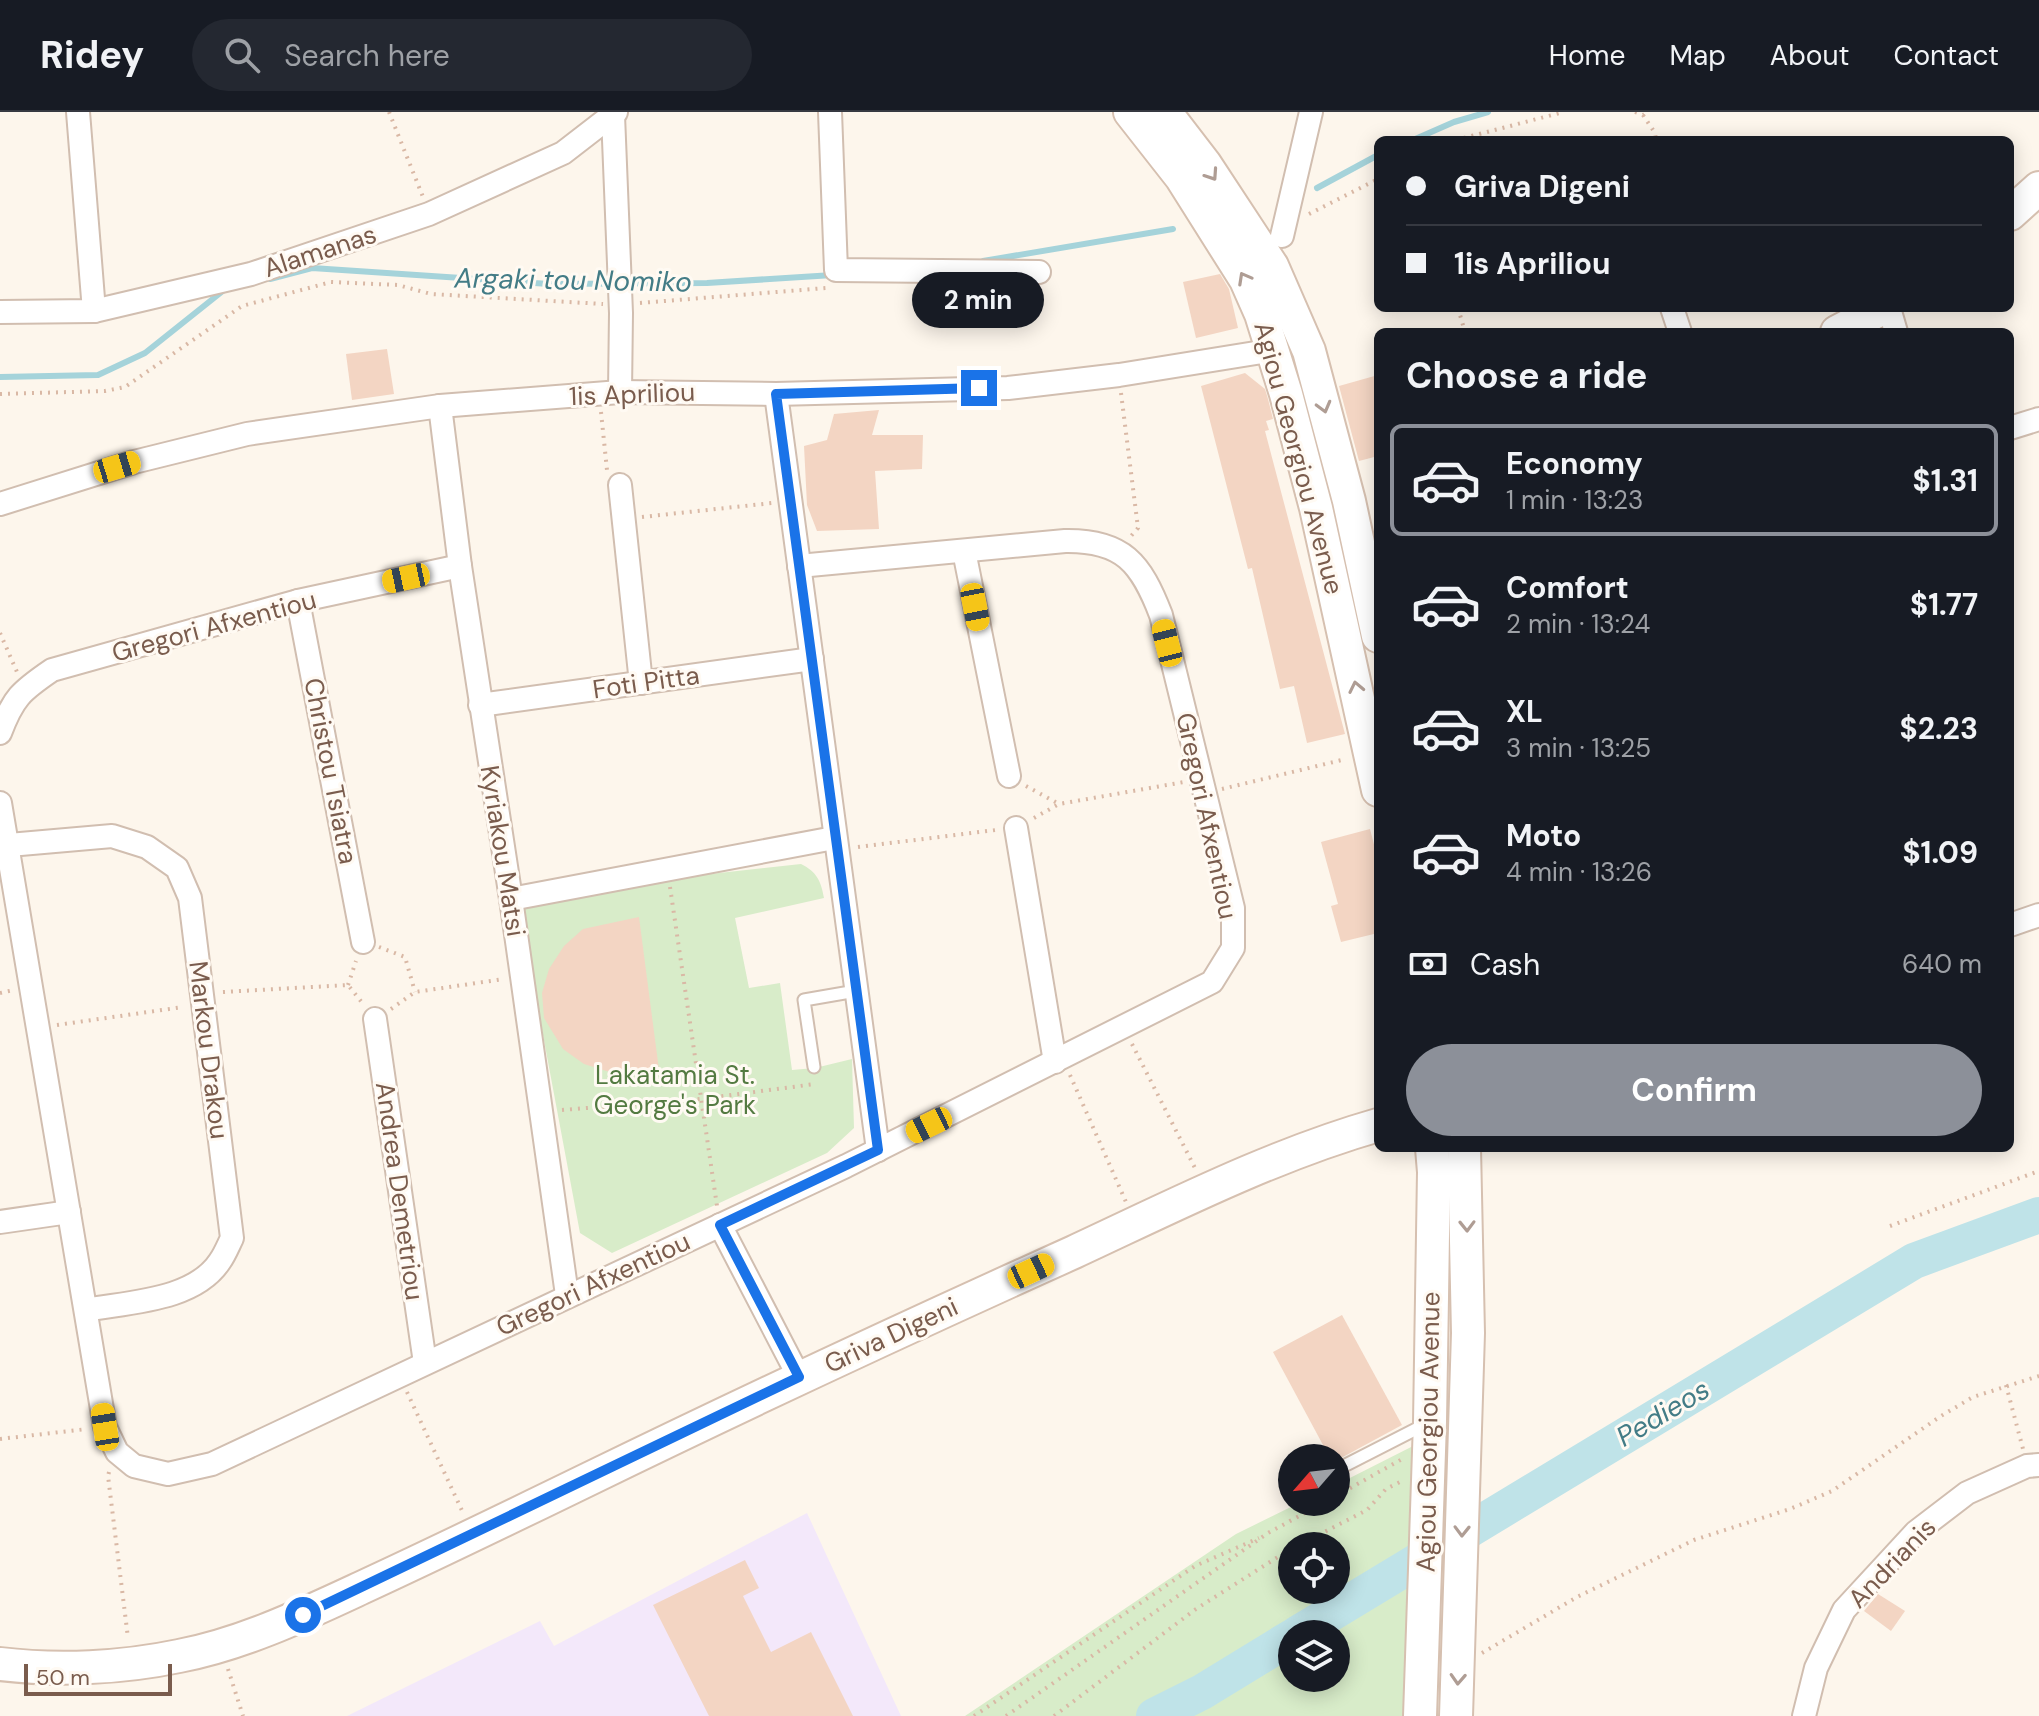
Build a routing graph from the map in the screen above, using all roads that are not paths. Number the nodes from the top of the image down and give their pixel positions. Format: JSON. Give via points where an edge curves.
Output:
{"nodes":[{"id":1,"x":78,"y":112,"type":"edge"},
{"id":2,"x":830,"y":112,"type":"edge"},
{"id":3,"x":1130,"y":112,"type":"edge"},
{"id":4,"x":1165,"y":112,"type":"edge"},
{"id":5,"x":1311,"y":112,"type":"edge"},
{"id":6,"x":614,"y":114,"type":"edge"},
{"id":7,"x":2039,"y":188,"type":"edge"},
{"id":8,"x":2014,"y":210,"type":"edge"},
{"id":9,"x":1282,"y":236,"type":"road end"},
{"id":10,"x":1039,"y":272,"type":"dead end"},
{"id":11,"x":94,"y":311,"type":"junction"},
{"id":12,"x":0,"y":312,"type":"edge"},
{"id":13,"x":1878,"y":312,"type":"edge"},
{"id":14,"x":1845,"y":328,"type":"edge"},
{"id":15,"x":1274,"y":350,"type":"junction"},
{"id":16,"x":610,"y":392,"type":"junction"},
{"id":17,"x":776,"y":394,"type":"junction"},
{"id":18,"x":440,"y":406,"type":"junction"},
{"id":19,"x":2039,"y":419,"type":"edge"},
{"id":20,"x":2014,"y":427,"type":"edge"},
{"id":21,"x":620,"y":485,"type":"road end"},
{"id":22,"x":1364,"y":497,"type":"edge"},
{"id":23,"x":0,"y":504,"type":"edge"},
{"id":24,"x":1316,"y":508,"type":"junction"},
{"id":25,"x":964,"y":551,"type":"junction"},
{"id":26,"x":460,"y":566,"type":"junction"},
{"id":27,"x":799,"y":566,"type":"junction"},
{"id":28,"x":1374,"y":596,"type":"edge"},
{"id":29,"x":298,"y":601,"type":"junction"},
{"id":30,"x":812,"y":659,"type":"junction"},
{"id":31,"x":641,"y":683,"type":"junction"},
{"id":32,"x":480,"y":705,"type":"junction"},
{"id":33,"x":0,"y":733,"type":"edge"},
{"id":34,"x":1374,"y":772,"type":"edge"},
{"id":35,"x":1009,"y":776,"type":"road end"},
{"id":36,"x":0,"y":803,"type":"edge"},
{"id":37,"x":1016,"y":828,"type":"road end"},
{"id":38,"x":835,"y":844,"type":"junction"},
{"id":39,"x":9,"y":845,"type":"junction"},
{"id":40,"x":511,"y":899,"type":"junction"},
{"id":41,"x":2039,"y":915,"type":"edge"},
{"id":42,"x":2014,"y":924,"type":"edge"},
{"id":43,"x":363,"y":942,"type":"road end"},
{"id":44,"x":856,"y":991,"type":"junction"},
{"id":45,"x":375,"y":1019,"type":"road end"},
{"id":46,"x":1059,"y":1060,"type":"junction"},
{"id":47,"x":814,"y":1067,"type":"road end"},
{"id":48,"x":1374,"y":1126,"type":"edge"},
{"id":49,"x":878,"y":1150,"type":"junction"},
{"id":50,"x":1432,"y":1152,"type":"edge"},
{"id":51,"x":1464,"y":1152,"type":"edge"},
{"id":52,"x":69,"y":1212,"type":"junction"},
{"id":53,"x":0,"y":1222,"type":"edge"},
{"id":54,"x":720,"y":1225,"type":"junction"},
{"id":55,"x":567,"y":1295,"type":"junction"},
{"id":56,"x":86,"y":1310,"type":"junction"},
{"id":57,"x":425,"y":1363,"type":"junction"},
{"id":58,"x":799,"y":1377,"type":"junction"},
{"id":59,"x":1430,"y":1422,"type":"junction"},
{"id":60,"x":1350,"y":1463,"type":"edge"},
{"id":61,"x":2033,"y":1466,"type":"edge"},
{"id":62,"x":0,"y":1664,"type":"edge"},
{"id":63,"x":1420,"y":1716,"type":"edge"},
{"id":64,"x":1456,"y":1716,"type":"edge"},
{"id":65,"x":1804,"y":1716,"type":"edge"}],
"edges":[{"from":1,"to":11,"type":"street"},
{"from":2,"to":10,"type":"street","via":[[836,270]]},
{"from":15,"to":3,"type":"main road","name":"Agiou Georgiou Avenue","one_way":true,"via":[[1246,280],[1181,177]]},
{"from":4,"to":22,"type":"main road","name":"Agiou Georgiou Avenue","one_way":true,"via":[[1272,266]]},
{"from":5,"to":9,"type":"street"},
{"from":6,"to":11,"type":"street","name":"Alamanas","via":[[563,153],[429,214],[251,274]]},
{"from":6,"to":16,"type":"street","via":[[621,309]]},
{"from":7,"to":8,"type":"main road"},
{"from":11,"to":12,"type":"street","name":"Alamanas"},
{"from":13,"to":14,"type":"main road"},
{"from":15,"to":17,"type":"street","name":"1is Apriliou","via":[[1008,388]]},
{"from":15,"to":24,"type":"main road","name":"Agiou Georgiou Avenue"},
{"from":16,"to":17,"type":"street","name":"1is Apriliou"},
{"from":16,"to":18,"type":"street","name":"1is Apriliou"},
{"from":17,"to":27,"type":"street"},
{"from":18,"to":23,"type":"street","name":"1is Apriliou","via":[[247,434]]},
{"from":18,"to":26,"type":"street","name":"Kyriakou Matsi"},
{"from":19,"to":20,"type":"street"},
{"from":21,"to":31,"type":"street"},
{"from":22,"to":24,"type":"main road"},
{"from":22,"to":28,"type":"main road","name":"Agiou Georgiou Avenue"},
{"from":34,"to":24,"type":"main road","name":"Agiou Georgiou Avenue","one_way":true},
{"from":25,"to":27,"type":"street"},
{"from":25,"to":35,"type":"street"},
{"from":25,"to":46,"type":"street","name":"Gregori Afxentiou","via":[[1090,541],[1119,550],[1135,564],[1161,615],[1233,908],[1233,948],[1212,982]]},
{"from":26,"to":29,"type":"street","name":"Gregori Afxentiou"},
{"from":26,"to":32,"type":"street","name":"Kyriakou Matsi"},
{"from":27,"to":30,"type":"street"},
{"from":29,"to":33,"type":"street","name":"Gregori Afxentiou","via":[[52,670],[25,688]]},
{"from":29,"to":43,"type":"street","name":"Christou Tsiatra"},
{"from":30,"to":31,"type":"street","name":"Foti Pitta"},
{"from":30,"to":38,"type":"street"},
{"from":31,"to":32,"type":"street","name":"Foti Pitta"},
{"from":32,"to":40,"type":"street","name":"Kyriakou Matsi"},
{"from":36,"to":39,"type":"street"},
{"from":37,"to":46,"type":"street"},
{"from":38,"to":40,"type":"street"},
{"from":38,"to":44,"type":"street"},
{"from":39,"to":52,"type":"street"},
{"from":39,"to":56,"type":"street","name":"Markou Drakou","via":[[112,836],[147,847],[177,868],[190,898],[232,1238],[220,1263],[197,1283],[171,1294]]},
{"from":40,"to":55,"type":"street","name":"Kyriakou Matsi"},
{"from":41,"to":42,"type":"street"},
{"from":44,"to":47,"type":"lane","via":[[804,1000]]},
{"from":44,"to":49,"type":"street"},
{"from":45,"to":57,"type":"street","name":"Andrea Demetriou"},
{"from":46,"to":49,"type":"street","name":"Gregori Afxentiou"},
{"from":48,"to":58,"type":"main road","name":"Griva Digeni","via":[[1327,1140],[1135,1223]]},
{"from":49,"to":54,"type":"street","name":"Gregori Afxentiou"},
{"from":50,"to":59,"type":"main road","name":"Agiou Georgiou Avenue"},
{"from":51,"to":64,"type":"main road","name":"Agiou Georgiou Avenue","one_way":true,"via":[[1468,1333]]},
{"from":52,"to":53,"type":"street"},
{"from":52,"to":56,"type":"street"},
{"from":54,"to":55,"type":"street","name":"Gregori Afxentiou"},
{"from":54,"to":58,"type":"street"},
{"from":55,"to":57,"type":"street","name":"Gregori Afxentiou"},
{"from":56,"to":57,"type":"street","name":"Gregori Afxentiou","via":[[105,1427],[117,1452],[134,1466],[168,1474],[212,1464]]},
{"from":58,"to":62,"type":"main road","name":"Griva Digeni","via":[[303,1615],[221,1646],[132,1664]]},
{"from":59,"to":60,"type":"lane"},
{"from":59,"to":63,"type":"main road","name":"Agiou Georgiou Avenue","via":[[1414,1469],[1423,1658]]},
{"from":61,"to":65,"type":"street","name":"Andrianis","via":[[1967,1493],[1916,1532],[1844,1610],[1816,1668]]}]}
